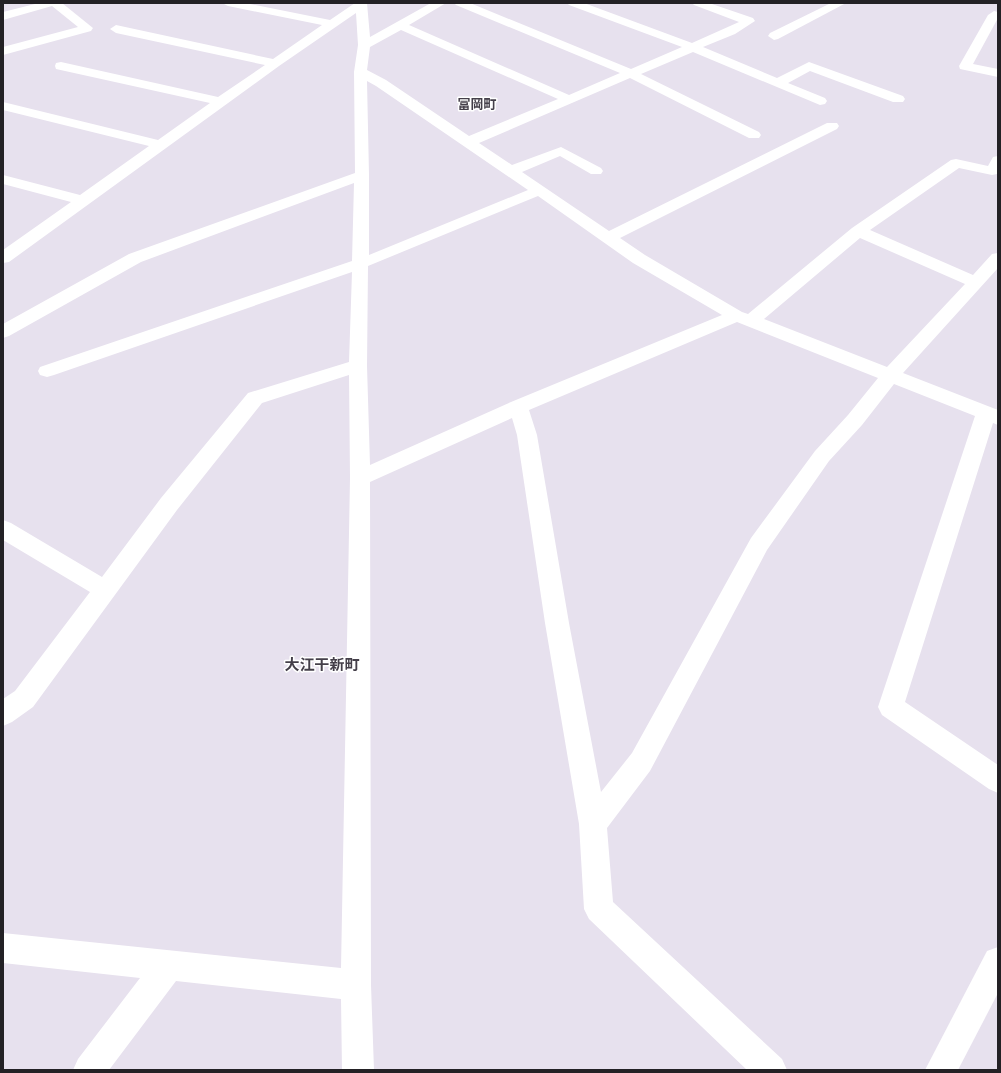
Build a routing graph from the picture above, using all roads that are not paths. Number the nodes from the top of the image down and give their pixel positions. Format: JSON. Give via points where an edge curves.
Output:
{"nodes":[{"id":1,"x":52,"y":3,"type":"edge"},
{"id":2,"x":55,"y":3,"type":"edge"},
{"id":3,"x":228,"y":3,"type":"edge"},
{"id":4,"x":440,"y":3,"type":"edge"},
{"id":5,"x":460,"y":3,"type":"edge"},
{"id":6,"x":573,"y":3,"type":"edge"},
{"id":7,"x":698,"y":3,"type":"edge"},
{"id":8,"x":840,"y":3,"type":"edge"},
{"id":9,"x":361,"y":4,"type":"edge"},
{"id":10,"x":994,"y":15,"type":"dead end"},
{"id":11,"x":3,"y":16,"type":"edge"},
{"id":12,"x":333,"y":24,"type":"junction"},
{"id":13,"x":400,"y":24,"type":"junction"},
{"id":14,"x":116,"y":29,"type":"dead end"},
{"id":15,"x":774,"y":36,"type":"dead end"},
{"id":16,"x":364,"y":44,"type":"junction"},
{"id":17,"x":692,"y":47,"type":"junction"},
{"id":18,"x":3,"y":51,"type":"edge"},
{"id":19,"x":275,"y":63,"type":"junction"},
{"id":20,"x":61,"y":66,"type":"dead end"},
{"id":21,"x":360,"y":72,"type":"junction"},
{"id":22,"x":630,"y":73,"type":"junction"},
{"id":23,"x":998,"y":73,"type":"edge"},
{"id":24,"x":778,"y":83,"type":"junction"},
{"id":25,"x":568,"y":99,"type":"junction"},
{"id":26,"x":898,"y":99,"type":"dead end"},
{"id":27,"x":820,"y":101,"type":"dead end"},
{"id":28,"x":221,"y":102,"type":"junction"},
{"id":29,"x":3,"y":106,"type":"edge"},
{"id":30,"x":832,"y":126,"type":"dead end"},
{"id":31,"x":754,"y":135,"type":"dead end"},
{"id":32,"x":468,"y":142,"type":"junction"},
{"id":33,"x":161,"y":145,"type":"junction"},
{"id":34,"x":998,"y":160,"type":"edge"},
{"id":35,"x":511,"y":171,"type":"junction"},
{"id":36,"x":596,"y":171,"type":"dead end"},
{"id":37,"x":362,"y":176,"type":"junction"},
{"id":38,"x":3,"y":179,"type":"edge"},
{"id":39,"x":540,"y":190,"type":"junction"},
{"id":40,"x":84,"y":200,"type":"junction"},
{"id":41,"x":858,"y":231,"type":"junction"},
{"id":42,"x":608,"y":238,"type":"junction"},
{"id":43,"x":3,"y":258,"type":"edge"},
{"id":44,"x":998,"y":258,"type":"edge"},
{"id":45,"x":360,"y":264,"type":"junction"},
{"id":46,"x":974,"y":282,"type":"junction"},
{"id":47,"x":743,"y":318,"type":"junction"},
{"id":48,"x":3,"y":332,"type":"edge"},
{"id":49,"x":358,"y":366,"type":"junction"},
{"id":50,"x":47,"y":371,"type":"dead end"},
{"id":51,"x":890,"y":376,"type":"junction"},
{"id":52,"x":518,"y":407,"type":"junction"},
{"id":53,"x":992,"y":415,"type":"edge"},
{"id":54,"x":360,"y":478,"type":"junction"},
{"id":55,"x":3,"y":529,"type":"edge"},
{"id":56,"x":105,"y":590,"type":"junction"},
{"id":57,"x":3,"y":714,"type":"edge"},
{"id":58,"x":998,"y":780,"type":"edge"},
{"id":59,"x":593,"y":824,"type":"junction"},
{"id":60,"x":3,"y":948,"type":"edge"},
{"id":61,"x":998,"y":962,"type":"edge"},
{"id":62,"x":169,"y":965,"type":"junction"},
{"id":63,"x":356,"y":985,"type":"junction"},
{"id":64,"x":89,"y":1070,"type":"edge"},
{"id":65,"x":358,"y":1070,"type":"edge"},
{"id":66,"x":771,"y":1070,"type":"edge"},
{"id":67,"x":942,"y":1070,"type":"edge"}],
"edges":[{"from":1,"to":11,"type":"street"},
{"from":2,"to":18,"type":"street","via":[[87,28]]},
{"from":3,"to":12,"type":"street"},
{"from":4,"to":13,"type":"street"},
{"from":5,"to":22,"type":"street"},
{"from":6,"to":17,"type":"street"},
{"from":7,"to":17,"type":"street","via":[[749,21]]},
{"from":8,"to":15,"type":"street"},
{"from":9,"to":12,"type":"street"},
{"from":9,"to":16,"type":"street"},
{"from":10,"to":23,"type":"street","via":[[965,66]]},
{"from":12,"to":19,"type":"street"},
{"from":13,"to":16,"type":"street"},
{"from":13,"to":25,"type":"street"},
{"from":14,"to":19,"type":"street"},
{"from":16,"to":21,"type":"street"},
{"from":17,"to":22,"type":"street"},
{"from":17,"to":24,"type":"street"},
{"from":19,"to":28,"type":"street"},
{"from":20,"to":28,"type":"street"},
{"from":21,"to":32,"type":"street","via":[[381,83]]},
{"from":21,"to":37,"type":"street"},
{"from":22,"to":25,"type":"street"},
{"from":22,"to":31,"type":"street"},
{"from":24,"to":26,"type":"street","via":[[809,66]]},
{"from":24,"to":27,"type":"street"},
{"from":25,"to":32,"type":"street"},
{"from":28,"to":33,"type":"street"},
{"from":29,"to":33,"type":"street"},
{"from":30,"to":42,"type":"street"},
{"from":32,"to":35,"type":"street"},
{"from":33,"to":40,"type":"street"},
{"from":34,"to":41,"type":"street","via":[[992,171],[956,162]]},
{"from":35,"to":36,"type":"street","via":[[561,151]]},
{"from":35,"to":39,"type":"street"},
{"from":37,"to":45,"type":"street"},
{"from":37,"to":48,"type":"street","via":[[135,258]]},
{"from":38,"to":40,"type":"street"},
{"from":39,"to":42,"type":"street"},
{"from":39,"to":45,"type":"street"},
{"from":40,"to":43,"type":"street"},
{"from":41,"to":46,"type":"street"},
{"from":41,"to":47,"type":"street"},
{"from":42,"to":47,"type":"street","via":[[639,259]]},
{"from":44,"to":46,"type":"street"},
{"from":45,"to":49,"type":"street"},
{"from":45,"to":50,"type":"street"},
{"from":46,"to":51,"type":"street"},
{"from":47,"to":51,"type":"street"},
{"from":47,"to":52,"type":"street"},
{"from":49,"to":54,"type":"street"},
{"from":49,"to":56,"type":"street","via":[[255,398],[211,450]]},
{"from":51,"to":53,"type":"street"},
{"from":51,"to":59,"type":"street","via":[[822,456],[759,544],[641,762]]},
{"from":52,"to":54,"type":"street"},
{"from":52,"to":59,"type":"street","via":[[527,435]]},
{"from":53,"to":58,"type":"street","via":[[891,707]]},
{"from":54,"to":63,"type":"street"},
{"from":55,"to":56,"type":"street"},
{"from":56,"to":57,"type":"street","via":[[24,699]]},
{"from":59,"to":66,"type":"street","via":[[599,909]]},
{"from":60,"to":62,"type":"street"},
{"from":61,"to":67,"type":"street"},
{"from":62,"to":63,"type":"street"},
{"from":62,"to":64,"type":"street"},
{"from":63,"to":65,"type":"street"}]}
